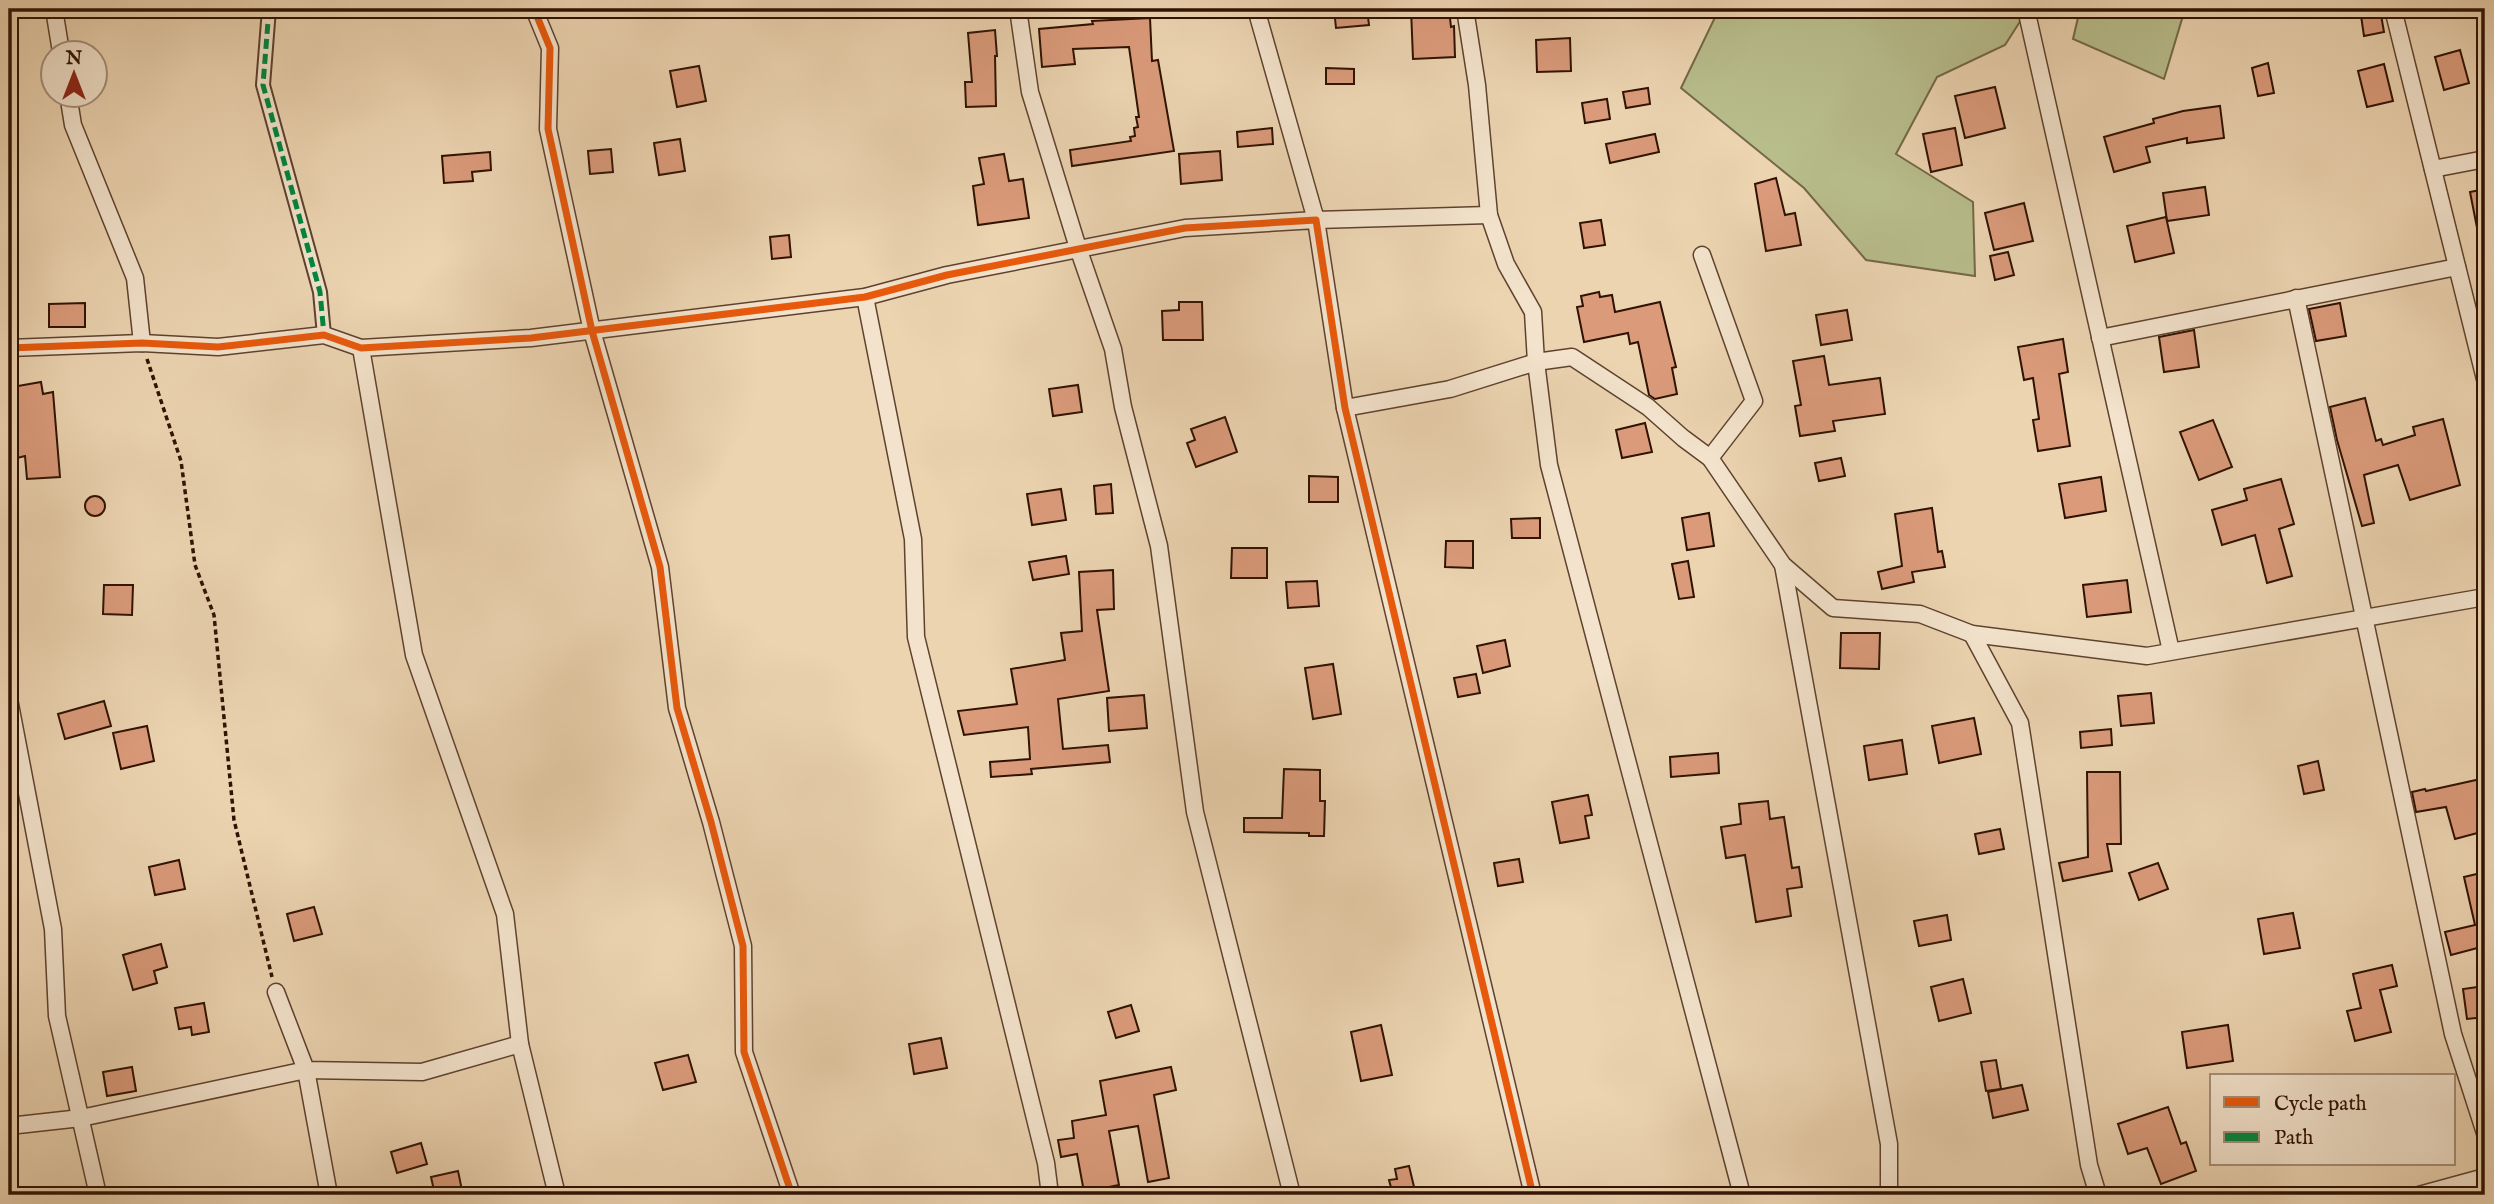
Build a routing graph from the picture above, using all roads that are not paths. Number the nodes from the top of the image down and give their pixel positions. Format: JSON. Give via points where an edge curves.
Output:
{"nodes":[{"id":1,"x":54,"y":9,"type":"edge"},
{"id":2,"x":269,"y":9,"type":"edge"},
{"id":3,"x":534,"y":9,"type":"edge"},
{"id":4,"x":1018,"y":9,"type":"edge"},
{"id":5,"x":1256,"y":9,"type":"edge"},
{"id":6,"x":1465,"y":9,"type":"edge"},
{"id":7,"x":2026,"y":9,"type":"edge"},
{"id":8,"x":2393,"y":9,"type":"edge"},
{"id":9,"x":59,"y":38,"type":"edge"},
{"id":10,"x":70,"y":108,"type":"edge"},
{"id":11,"x":2485,"y":159,"type":"edge"},
{"id":12,"x":2433,"y":169,"type":"junction"},
{"id":13,"x":1489,"y":215,"type":"junction"},
{"id":14,"x":1317,"y":220,"type":"junction"},
{"id":15,"x":1078,"y":248,"type":"junction"},
{"id":16,"x":1702,"y":255,"type":"dead end"},
{"id":17,"x":2457,"y":267,"type":"junction"},
{"id":18,"x":865,"y":296,"type":"junction"},
{"id":19,"x":2296,"y":298,"type":"junction"},
{"id":20,"x":592,"y":331,"type":"junction"},
{"id":21,"x":324,"y":335,"type":"junction"},
{"id":22,"x":2100,"y":338,"type":"junction"},
{"id":23,"x":142,"y":343,"type":"junction"},
{"id":24,"x":9,"y":348,"type":"edge"},
{"id":25,"x":360,"y":348,"type":"junction"},
{"id":26,"x":1536,"y":362,"type":"junction"},
{"id":27,"x":2485,"y":379,"type":"edge"},
{"id":28,"x":1345,"y":408,"type":"junction"},
{"id":29,"x":1710,"y":458,"type":"junction"},
{"id":30,"x":1783,"y":565,"type":"junction"},
{"id":31,"x":2485,"y":597,"type":"edge"},
{"id":32,"x":2365,"y":618,"type":"junction"},
{"id":33,"x":1972,"y":634,"type":"junction"},
{"id":34,"x":2171,"y":651,"type":"junction"},
{"id":35,"x":9,"y":699,"type":"edge"},
{"id":36,"x":276,"y":992,"type":"road end"},
{"id":37,"x":520,"y":1044,"type":"junction"},
{"id":38,"x":306,"y":1070,"type":"junction"},
{"id":39,"x":81,"y":1118,"type":"junction"},
{"id":40,"x":9,"y":1126,"type":"edge"},
{"id":41,"x":2485,"y":1133,"type":"edge"},
{"id":42,"x":2476,"y":1184,"type":"edge"},
{"id":43,"x":98,"y":1195,"type":"edge"},
{"id":44,"x":329,"y":1195,"type":"edge"},
{"id":45,"x":557,"y":1195,"type":"edge"},
{"id":46,"x":792,"y":1195,"type":"edge"},
{"id":47,"x":1050,"y":1195,"type":"edge"},
{"id":48,"x":1292,"y":1195,"type":"edge"},
{"id":49,"x":1533,"y":1195,"type":"edge"},
{"id":50,"x":1742,"y":1195,"type":"edge"},
{"id":51,"x":1889,"y":1195,"type":"edge"},
{"id":52,"x":2098,"y":1195,"type":"edge"},
{"id":53,"x":2418,"y":1195,"type":"edge"}],
"edges":[{"from":1,"to":9,"type":"street"},
{"from":2,"to":21,"type":"street","via":[[263,85],[320,292]]},
{"from":3,"to":20,"type":"street","via":[[550,48],[548,129]]},
{"from":4,"to":15,"type":"street","via":[[1030,92]]},
{"from":5,"to":14,"type":"street"},
{"from":6,"to":13,"type":"street"},
{"from":7,"to":22,"type":"street"},
{"from":8,"to":12,"type":"street"},
{"from":10,"to":23,"type":"street","via":[[135,278]]},
{"from":11,"to":12,"type":"street"},
{"from":12,"to":17,"type":"street"},
{"from":13,"to":14,"type":"street"},
{"from":13,"to":26,"type":"street","via":[[1506,264],[1533,313]]},
{"from":14,"to":15,"type":"street","via":[[1185,228]]},
{"from":14,"to":28,"type":"street"},
{"from":15,"to":18,"type":"street"},
{"from":15,"to":48,"type":"street","via":[[1113,349],[1159,546],[1195,812]]},
{"from":16,"to":29,"type":"street","via":[[1754,401]]},
{"from":17,"to":19,"type":"street"},
{"from":17,"to":27,"type":"street"},
{"from":18,"to":20,"type":"street"},
{"from":18,"to":47,"type":"street","via":[[913,539],[916,637],[1046,1163]]},
{"from":19,"to":22,"type":"street"},
{"from":19,"to":32,"type":"street"},
{"from":20,"to":25,"type":"street"},
{"from":20,"to":46,"type":"street","via":[[660,567],[677,708],[743,946],[744,1052]]},
{"from":21,"to":23,"type":"street","via":[[218,348]]},
{"from":21,"to":25,"type":"street"},
{"from":22,"to":34,"type":"street"},
{"from":23,"to":24,"type":"street"},
{"from":25,"to":37,"type":"street","via":[[414,655],[505,914]]},
{"from":26,"to":28,"type":"street","via":[[1450,389]]},
{"from":26,"to":29,"type":"street","via":[[1572,356],[1648,407]]},
{"from":26,"to":50,"type":"street","via":[[1549,465]]},
{"from":28,"to":49,"type":"street"},
{"from":29,"to":30,"type":"street"},
{"from":30,"to":33,"type":"street","via":[[1833,608],[1920,614]]},
{"from":30,"to":51,"type":"street","via":[[1889,1144]]},
{"from":31,"to":32,"type":"street"},
{"from":32,"to":34,"type":"street"},
{"from":32,"to":41,"type":"street","via":[[2453,1034]]},
{"from":33,"to":34,"type":"street","via":[[2147,656]]},
{"from":33,"to":52,"type":"street","via":[[2020,723],[2087,1151]]},
{"from":35,"to":39,"type":"street","via":[[53,929],[57,1016]]},
{"from":36,"to":38,"type":"street"},
{"from":37,"to":38,"type":"street","via":[[422,1072]]},
{"from":37,"to":45,"type":"street"},
{"from":38,"to":39,"type":"street"},
{"from":38,"to":44,"type":"street"},
{"from":39,"to":40,"type":"street"},
{"from":39,"to":43,"type":"street"},
{"from":42,"to":53,"type":"street"}]}
